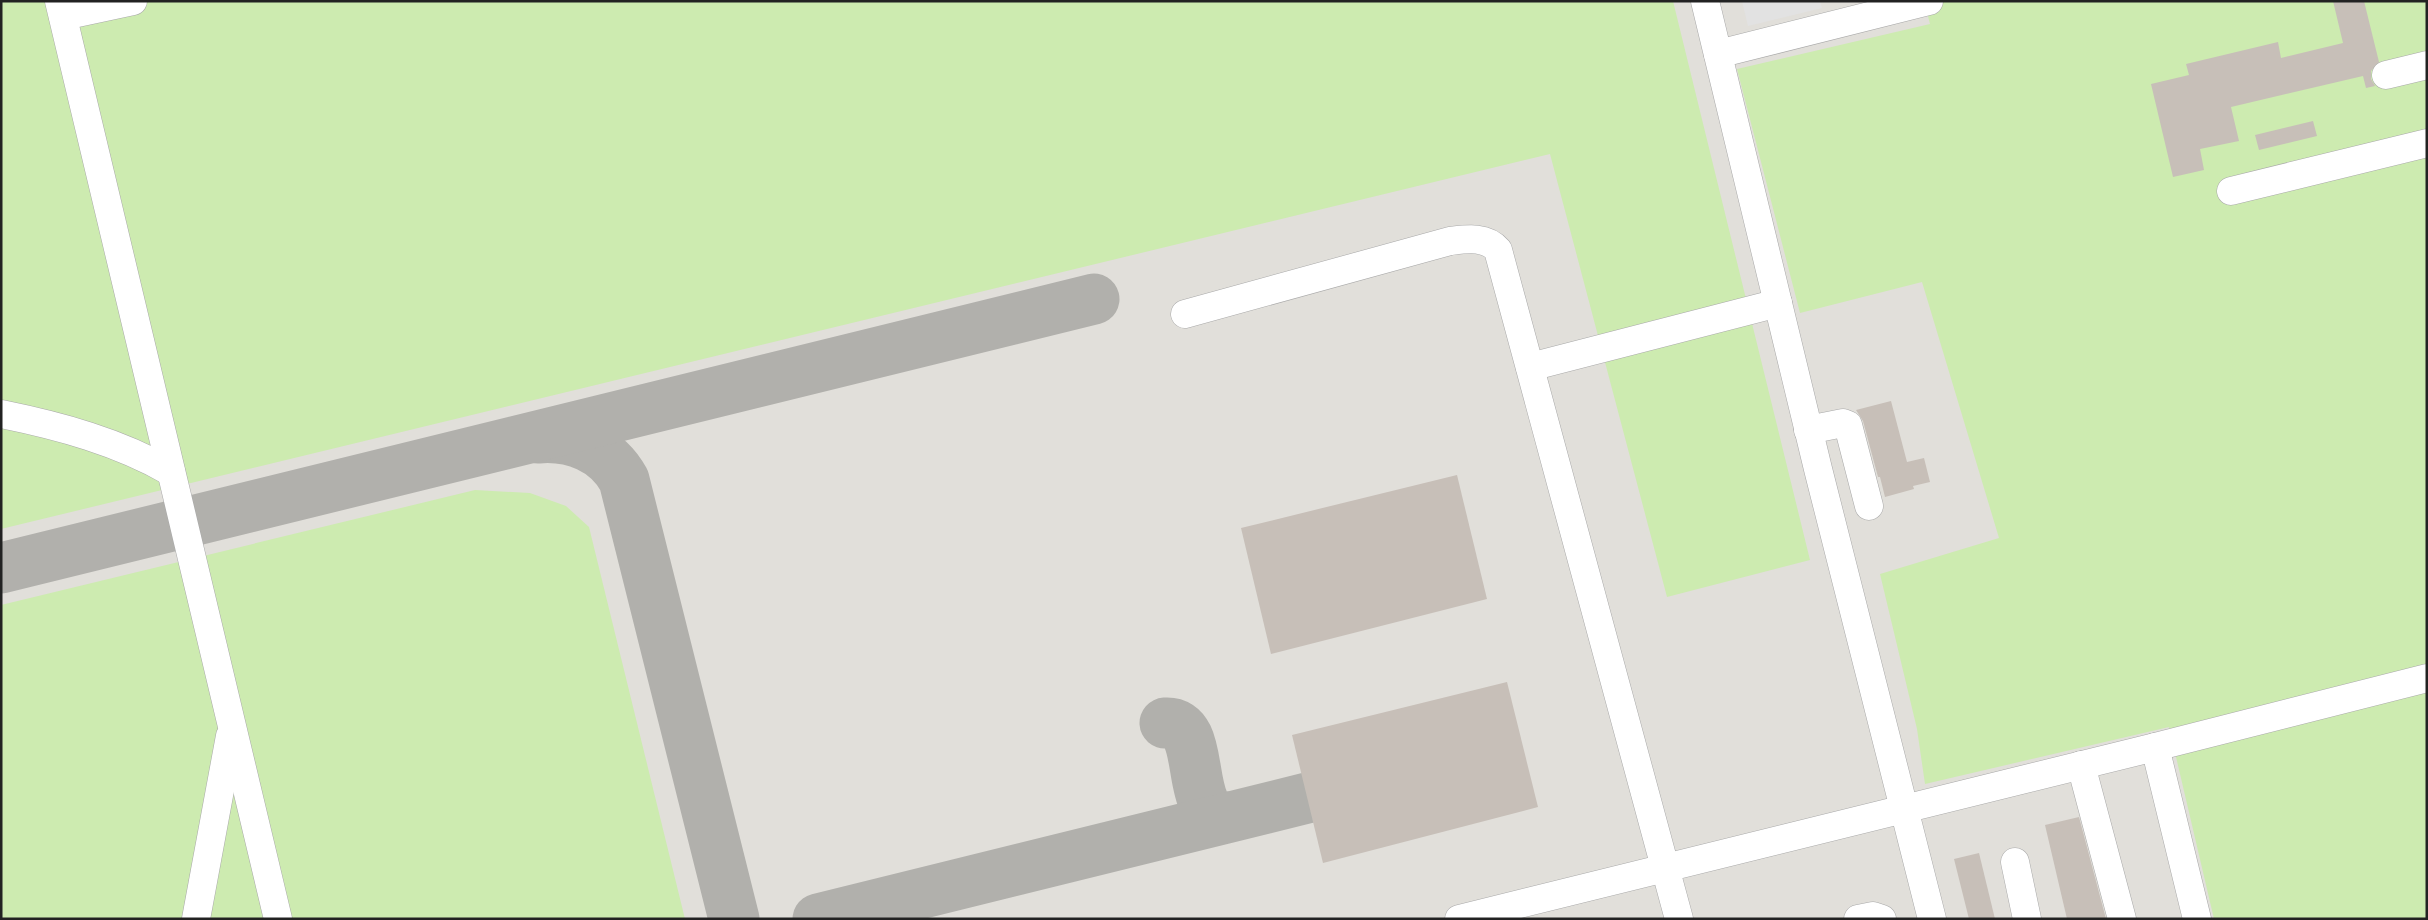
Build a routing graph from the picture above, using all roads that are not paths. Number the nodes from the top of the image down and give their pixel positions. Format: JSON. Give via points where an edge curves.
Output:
{"nodes":[{"id":1,"x":133,"y":1,"type":"edge"},
{"id":2,"x":1705,"y":1,"type":"edge"},
{"id":3,"x":1929,"y":1,"type":"edge"},
{"id":4,"x":61,"y":9,"type":"edge"},
{"id":5,"x":1718,"y":54,"type":"junction"},
{"id":6,"x":2427,"y":65,"type":"edge"},
{"id":7,"x":2386,"y":75,"type":"dead end"},
{"id":8,"x":2427,"y":143,"type":"edge"},
{"id":9,"x":2231,"y":191,"type":"dead end"},
{"id":10,"x":1778,"y":303,"type":"junction"},
{"id":11,"x":1185,"y":314,"type":"dead end"},
{"id":12,"x":1530,"y":367,"type":"junction"},
{"id":13,"x":1,"y":414,"type":"edge"},
{"id":14,"x":159,"y":423,"type":"junction"},
{"id":15,"x":1808,"y":430,"type":"junction"},
{"id":16,"x":123,"y":447,"type":"junction"},
{"id":17,"x":171,"y":472,"type":"junction"},
{"id":18,"x":1869,"y":506,"type":"dead end"},
{"id":19,"x":2427,"y":678,"type":"edge"},
{"id":20,"x":232,"y":727,"type":"junction"},
{"id":21,"x":2155,"y":747,"type":"junction"},
{"id":22,"x":2081,"y":765,"type":"junction"},
{"id":23,"x":1904,"y":809,"type":"junction"},
{"id":24,"x":2015,"y":862,"type":"dead end"},
{"id":25,"x":1665,"y":867,"type":"junction"},
{"id":26,"x":196,"y":919,"type":"edge"},
{"id":27,"x":278,"y":919,"type":"edge"},
{"id":28,"x":1459,"y":919,"type":"edge"},
{"id":29,"x":1679,"y":919,"type":"edge"},
{"id":30,"x":1858,"y":919,"type":"edge"},
{"id":31,"x":1882,"y":919,"type":"edge"},
{"id":32,"x":1932,"y":919,"type":"edge"},
{"id":33,"x":2027,"y":919,"type":"edge"},
{"id":34,"x":2122,"y":919,"type":"edge"},
{"id":35,"x":2197,"y":919,"type":"edge"}],
"edges":[{"from":1,"to":4,"type":"lane"},
{"from":2,"to":5,"type":"lane"},
{"from":3,"to":5,"type":"lane"},
{"from":4,"to":14,"type":"lane"},
{"from":5,"to":10,"type":"lane"},
{"from":6,"to":7,"type":"lane"},
{"from":8,"to":9,"type":"lane"},
{"from":10,"to":12,"type":"lane"},
{"from":10,"to":15,"type":"lane"},
{"from":11,"to":12,"type":"lane","via":[[1450,241],[1482,240],[1498,250]]},
{"from":12,"to":25,"type":"lane"},
{"from":13,"to":16,"type":"lane"},
{"from":14,"to":16,"type":"lane"},
{"from":14,"to":17,"type":"lane"},
{"from":15,"to":18,"type":"lane","via":[[1843,423],[1848,425]]},
{"from":15,"to":23,"type":"lane"},
{"from":16,"to":17,"type":"lane"},
{"from":17,"to":20,"type":"lane"},
{"from":19,"to":21,"type":"lane"},
{"from":20,"to":26,"type":"lane"},
{"from":20,"to":27,"type":"lane"},
{"from":21,"to":22,"type":"lane"},
{"from":21,"to":35,"type":"lane"},
{"from":22,"to":23,"type":"lane"},
{"from":22,"to":34,"type":"lane"},
{"from":23,"to":25,"type":"lane"},
{"from":23,"to":32,"type":"lane"},
{"from":24,"to":33,"type":"lane"},
{"from":25,"to":28,"type":"lane"},
{"from":25,"to":29,"type":"lane"},
{"from":30,"to":31,"type":"lane","via":[[1872,916]]}]}
